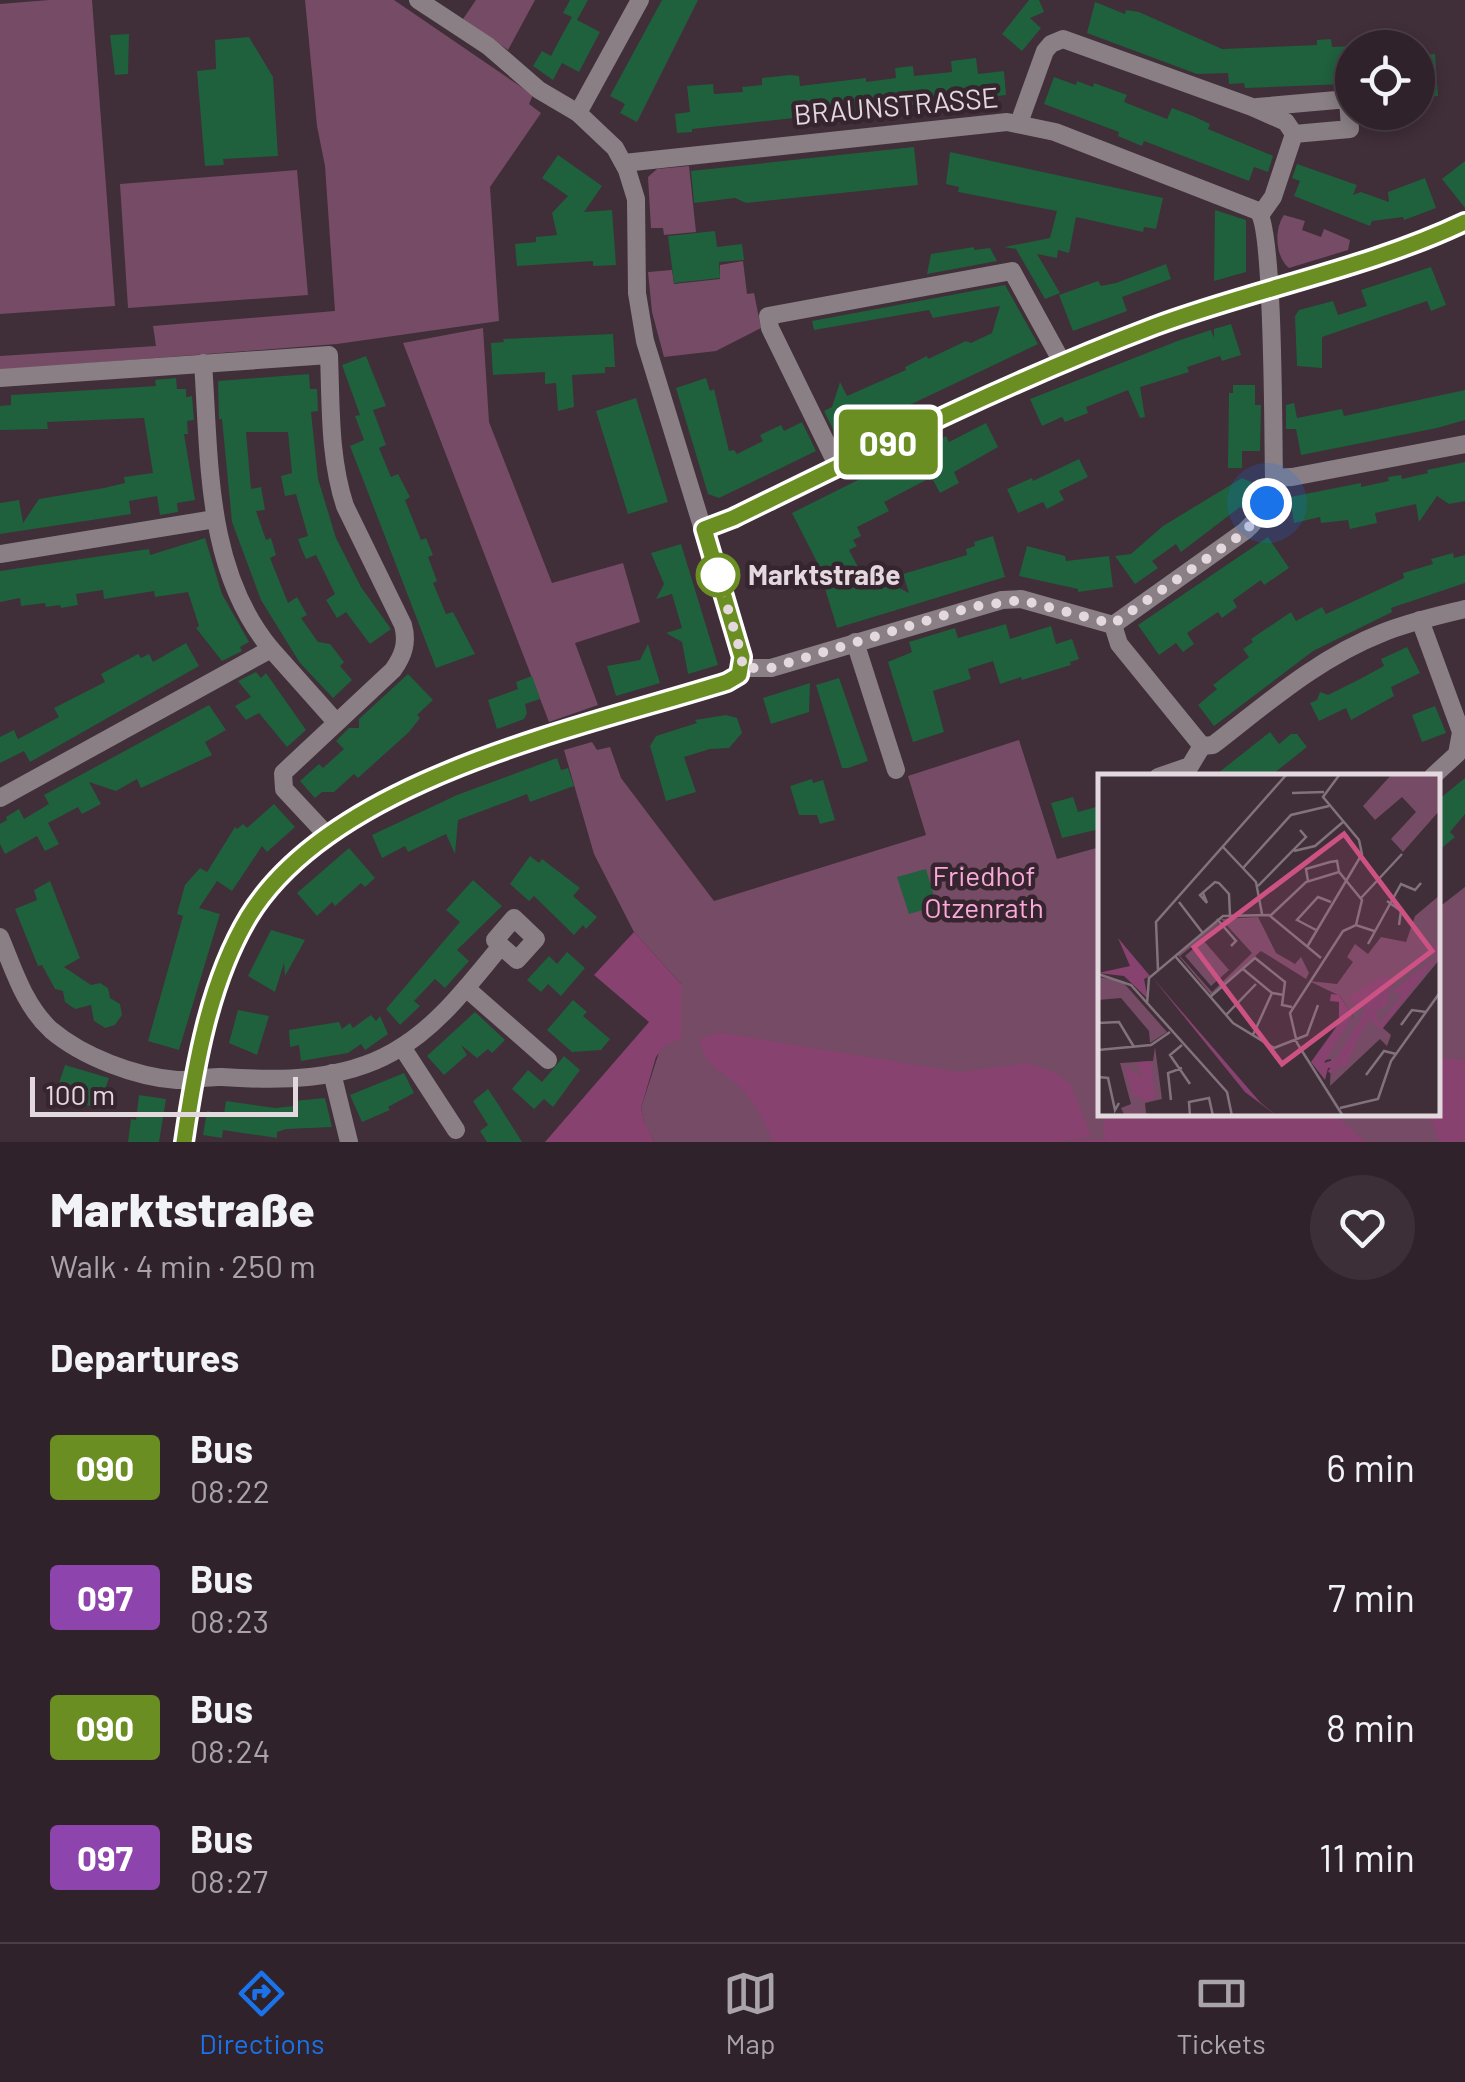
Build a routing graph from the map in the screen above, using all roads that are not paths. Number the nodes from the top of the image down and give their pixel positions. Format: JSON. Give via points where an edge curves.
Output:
{"nodes":[{"id":1,"x":418,"y":0,"type":"edge"},
{"id":2,"x":640,"y":0,"type":"edge"},
{"id":3,"x":1252,"y":107,"type":"junction"},
{"id":4,"x":578,"y":113,"type":"junction"},
{"id":5,"x":1019,"y":124,"type":"junction"},
{"id":6,"x":1294,"y":134,"type":"junction"},
{"id":7,"x":624,"y":163,"type":"junction"},
{"id":8,"x":1261,"y":214,"type":"junction"},
{"id":9,"x":1465,"y":222,"type":"edge"},
{"id":10,"x":1269,"y":289,"type":"junction"},
{"id":11,"x":1062,"y":362,"type":"junction"},
{"id":12,"x":203,"y":363,"type":"junction"},
{"id":13,"x":0,"y":378,"type":"edge"},
{"id":14,"x":1465,"y":444,"type":"edge"},
{"id":15,"x":838,"y":467,"type":"junction"},
{"id":16,"x":1274,"y":478,"type":"junction"},
{"id":17,"x":215,"y":519,"type":"junction"},
{"id":18,"x":704,"y":529,"type":"junction"},
{"id":19,"x":0,"y":554,"type":"edge"},
{"id":20,"x":1465,"y":609,"type":"edge"},
{"id":21,"x":1420,"y":620,"type":"junction"},
{"id":22,"x":1113,"y":624,"type":"junction"},
{"id":23,"x":855,"y":642,"type":"junction"},
{"id":24,"x":271,"y":650,"type":"junction"},
{"id":25,"x":742,"y":668,"type":"junction"},
{"id":26,"x":336,"y":722,"type":"junction"},
{"id":27,"x":1202,"y":746,"type":"junction"},
{"id":28,"x":896,"y":770,"type":"dead end"},
{"id":29,"x":1167,"y":774,"type":"edge"},
{"id":30,"x":1435,"y":774,"type":"edge"},
{"id":31,"x":0,"y":798,"type":"edge"},
{"id":32,"x":326,"y":834,"type":"junction"},
{"id":33,"x":0,"y":938,"type":"edge"},
{"id":34,"x":502,"y":946,"type":"dead end"},
{"id":35,"x":466,"y":988,"type":"junction"},
{"id":36,"x":402,"y":1047,"type":"junction"},
{"id":37,"x":548,"y":1060,"type":"dead end"},
{"id":38,"x":332,"y":1073,"type":"junction"},
{"id":39,"x":193,"y":1080,"type":"junction"},
{"id":40,"x":456,"y":1130,"type":"dead end"},
{"id":41,"x":184,"y":1142,"type":"edge"},
{"id":42,"x":349,"y":1142,"type":"edge"}],
"edges":[{"from":1,"to":4,"type":"street"},
{"from":2,"to":4,"type":"street"},
{"from":3,"to":5,"type":"street","via":[[1059,40],[1046,51]]},
{"from":3,"to":6,"type":"street","via":[[1286,122]]},
{"from":3,"to":6,"type":"street","via":[[1348,100],[1350,130]]},
{"from":4,"to":7,"type":"street"},
{"from":5,"to":7,"type":"street","name":"BRAUNSTRASSE"},
{"from":5,"to":8,"type":"street","name":"BRAUNSTRASSE"},
{"from":6,"to":8,"type":"street"},
{"from":7,"to":18,"type":"street","via":[[636,199],[636,281],[645,342]]},
{"from":8,"to":10,"type":"street"},
{"from":9,"to":10,"type":"street"},
{"from":10,"to":11,"type":"street"},
{"from":10,"to":16,"type":"street"},
{"from":11,"to":15,"type":"street"},
{"from":11,"to":15,"type":"street","via":[[1012,271],[768,316]]},
{"from":12,"to":13,"type":"street"},
{"from":12,"to":17,"type":"street"},
{"from":12,"to":26,"type":"street","via":[[329,355],[339,486],[406,636],[395,667]]},
{"from":14,"to":16,"type":"street"},
{"from":15,"to":18,"type":"street"},
{"from":16,"to":22,"type":"street","via":[[1251,526]]},
{"from":17,"to":19,"type":"street"},
{"from":17,"to":24,"type":"street","via":[[235,589]]},
{"from":18,"to":25,"type":"street"},
{"from":20,"to":21,"type":"street"},
{"from":21,"to":27,"type":"street","via":[[1338,654],[1212,746]]},
{"from":21,"to":30,"type":"street","via":[[1461,732],[1457,754]]},
{"from":22,"to":23,"type":"street","via":[[1008,599]]},
{"from":22,"to":27,"type":"street","via":[[1119,644]]},
{"from":23,"to":25,"type":"street","via":[[767,669]]},
{"from":23,"to":28,"type":"street"},
{"from":24,"to":26,"type":"street"},
{"from":24,"to":31,"type":"street"},
{"from":25,"to":32,"type":"street","via":[[727,682],[474,763]]},
{"from":26,"to":32,"type":"street","via":[[282,777],[288,794]]},
{"from":27,"to":29,"type":"street","via":[[1190,766]]},
{"from":32,"to":39,"type":"street","via":[[275,880],[242,928]]},
{"from":33,"to":39,"type":"street","via":[[29,1004],[60,1037],[120,1066]]},
{"from":34,"to":35,"type":"street"},
{"from":35,"to":36,"type":"street"},
{"from":35,"to":37,"type":"street"},
{"from":36,"to":38,"type":"street"},
{"from":36,"to":40,"type":"street"},
{"from":38,"to":39,"type":"street"},
{"from":38,"to":42,"type":"street"},
{"from":39,"to":41,"type":"street"}]}
